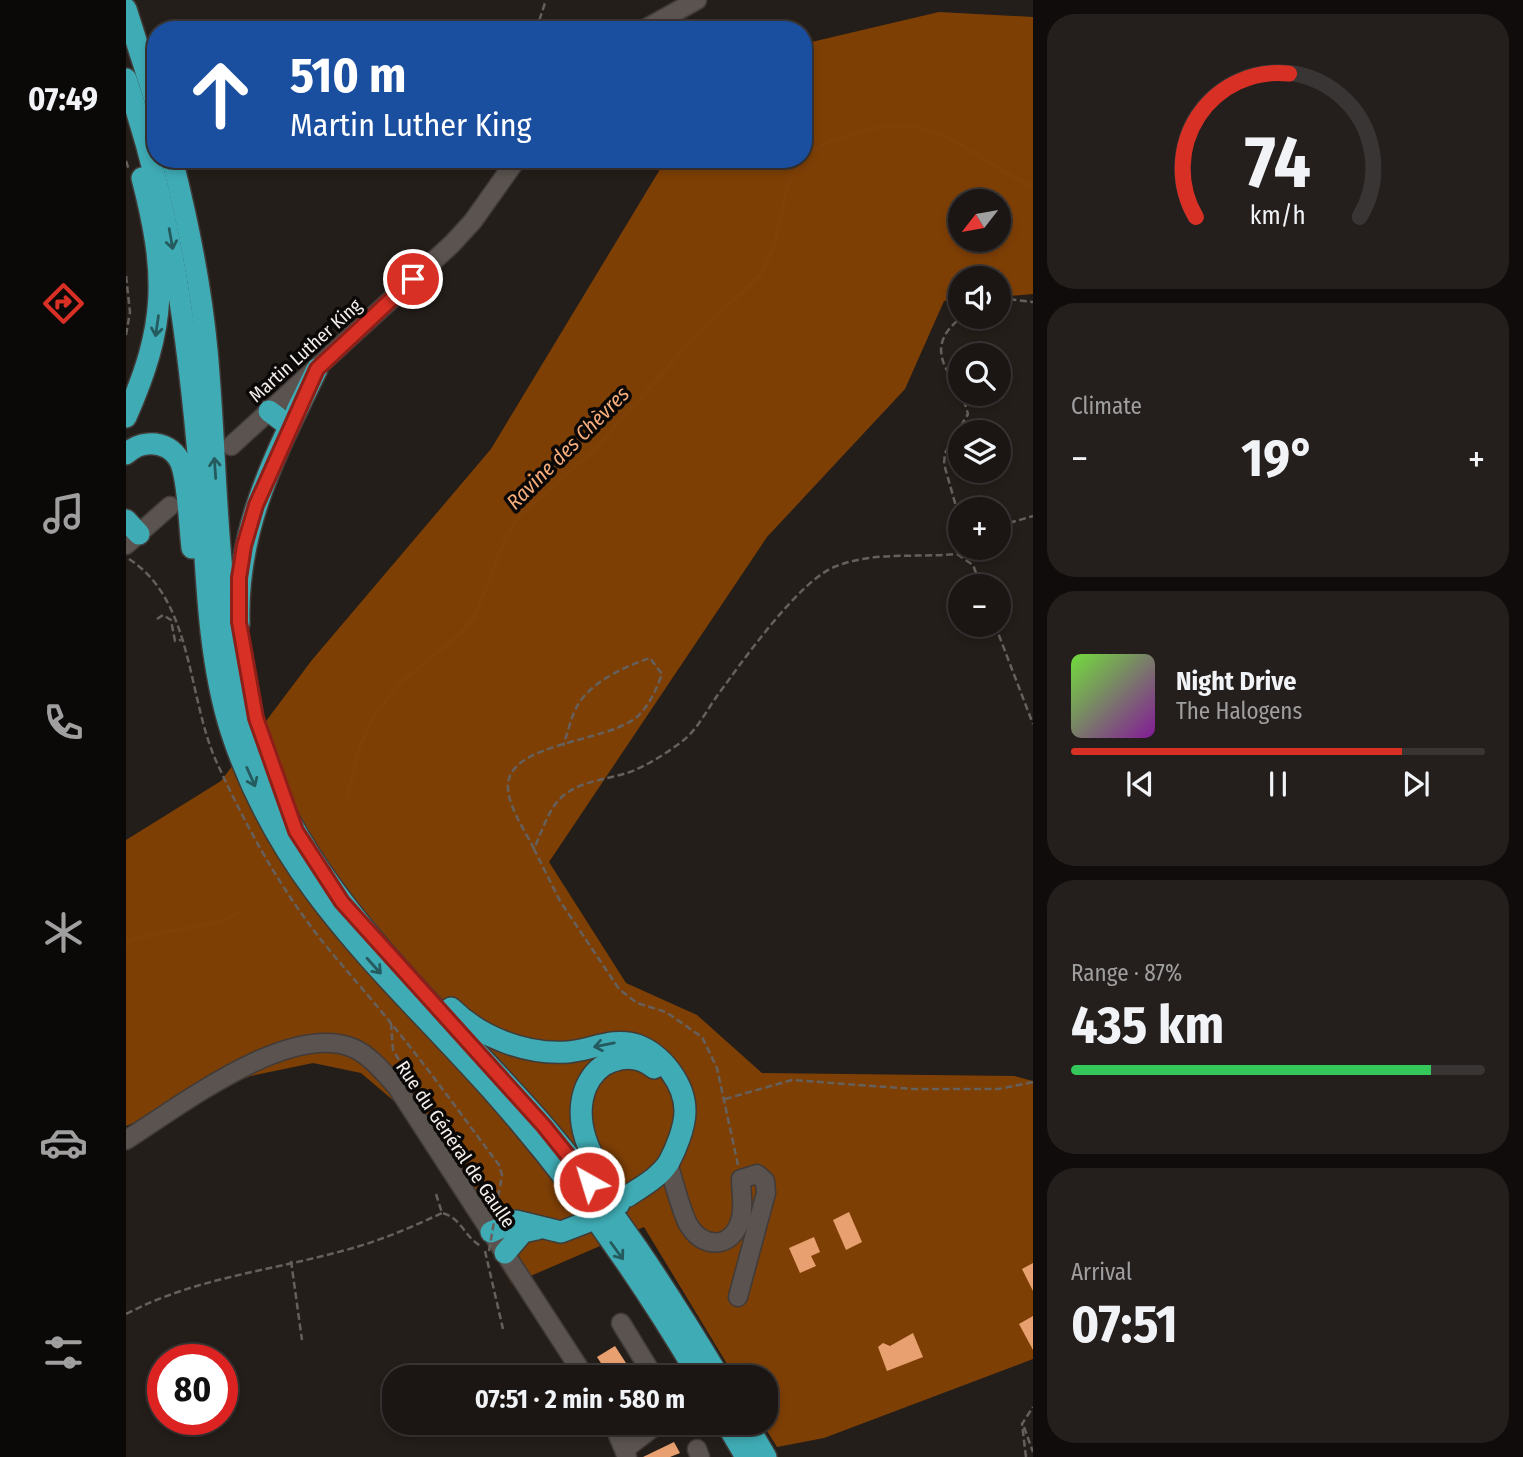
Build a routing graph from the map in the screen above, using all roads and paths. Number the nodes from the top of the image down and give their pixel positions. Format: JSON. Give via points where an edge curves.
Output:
{"nodes":[{"id":1,"x":546,"y":0,"type":"edge"},
{"id":2,"x":698,"y":0,"type":"edge"},
{"id":3,"x":126,"y":9,"type":"edge"},
{"id":4,"x":539,"y":21,"type":"edge"},
{"id":5,"x":660,"y":21,"type":"edge"},
{"id":6,"x":147,"y":75,"type":"edge"},
{"id":7,"x":126,"y":79,"type":"edge"},
{"id":8,"x":126,"y":115,"type":"edge"},
{"id":9,"x":147,"y":141,"type":"edge"},
{"id":10,"x":126,"y":161,"type":"edge"},
{"id":11,"x":154,"y":168,"type":"edge"},
{"id":12,"x":174,"y":168,"type":"edge"},
{"id":13,"x":511,"y":168,"type":"edge"},
{"id":14,"x":131,"y":178,"type":"dead end"},
{"id":15,"x":126,"y":276,"type":"edge"},
{"id":16,"x":1011,"y":299,"type":"edge"},
{"id":17,"x":1033,"y":302,"type":"edge"},
{"id":18,"x":950,"y":329,"type":"edge"},
{"id":19,"x":126,"y":335,"type":"edge"},
{"id":20,"x":317,"y":369,"type":"junction"},
{"id":21,"x":948,"y":375,"type":"edge"},
{"id":22,"x":965,"y":406,"type":"edge"},
{"id":23,"x":269,"y":411,"type":"junction"},
{"id":24,"x":126,"y":417,"type":"edge"},
{"id":25,"x":289,"y":426,"type":"junction"},
{"id":26,"x":231,"y":446,"type":"dead end"},
{"id":27,"x":126,"y":454,"type":"edge"},
{"id":28,"x":953,"y":497,"type":"edge"},
{"id":29,"x":170,"y":506,"type":"dead end"},
{"id":30,"x":1033,"y":516,"type":"edge"},
{"id":31,"x":1011,"y":522,"type":"edge"},
{"id":32,"x":130,"y":533,"type":"edge"},
{"id":33,"x":948,"y":554,"type":"edge"},
{"id":34,"x":126,"y":558,"type":"edge"},
{"id":35,"x":965,"y":560,"type":"edge"},
{"id":36,"x":976,"y":574,"type":"edge"},
{"id":37,"x":157,"y":619,"type":"dead end"},
{"id":38,"x":1000,"y":637,"type":"edge"},
{"id":39,"x":181,"y":640,"type":"junction"},
{"id":40,"x":1033,"y":724,"type":"edge"},
{"id":41,"x":230,"y":730,"type":"junction"},
{"id":42,"x":564,"y":746,"type":"junction"},
{"id":43,"x":216,"y":760,"type":"dead end"},
{"id":44,"x":296,"y":831,"type":"junction"},
{"id":45,"x":534,"y":849,"type":"junction"},
{"id":46,"x":342,"y":902,"type":"junction"},
{"id":47,"x":391,"y":1023,"type":"dead end"},
{"id":48,"x":1033,"y":1082,"type":"edge"},
{"id":49,"x":725,"y":1099,"type":"junction"},
{"id":50,"x":681,"y":1133,"type":"junction"},
{"id":51,"x":126,"y":1140,"type":"edge"},
{"id":52,"x":668,"y":1164,"type":"junction"},
{"id":53,"x":741,"y":1179,"type":"junction"},
{"id":54,"x":436,"y":1195,"type":"dead end"},
{"id":55,"x":628,"y":1196,"type":"dead end"},
{"id":56,"x":442,"y":1213,"type":"junction"},
{"id":57,"x":587,"y":1222,"type":"dead end"},
{"id":58,"x":493,"y":1244,"type":"junction"},
{"id":59,"x":291,"y":1261,"type":"junction"},
{"id":60,"x":738,"y":1297,"type":"dead end"},
{"id":61,"x":126,"y":1314,"type":"edge"},
{"id":62,"x":686,"y":1322,"type":"junction"},
{"id":63,"x":621,"y":1323,"type":"dead end"},
{"id":64,"x":503,"y":1329,"type":"dead end"},
{"id":65,"x":302,"y":1340,"type":"dead end"},
{"id":66,"x":577,"y":1365,"type":"edge"},
{"id":67,"x":647,"y":1365,"type":"edge"},
{"id":68,"x":691,"y":1365,"type":"edge"},
{"id":69,"x":712,"y":1365,"type":"edge"},
{"id":70,"x":1033,"y":1407,"type":"edge"},
{"id":71,"x":1023,"y":1424,"type":"junction"},
{"id":72,"x":618,"y":1435,"type":"edge"},
{"id":73,"x":646,"y":1435,"type":"edge"},
{"id":74,"x":733,"y":1435,"type":"edge"},
{"id":75,"x":753,"y":1435,"type":"edge"},
{"id":76,"x":1033,"y":1452,"type":"edge"},
{"id":77,"x":626,"y":1453,"type":"edge"},
{"id":78,"x":746,"y":1457,"type":"edge"},
{"id":79,"x":766,"y":1457,"type":"edge"},
{"id":80,"x":1026,"y":1457,"type":"edge"}],
"edges":[{"from":1,"to":4,"type":"path"},
{"from":2,"to":5,"type":"street"},
{"from":3,"to":6,"type":"highway"},
{"from":7,"to":9,"type":"highway","one_way":true},
{"from":8,"to":24,"type":"highway","one_way":true,"via":[[156,244],[161,293],[155,341]]},
{"from":10,"to":14,"type":"path"},
{"from":11,"to":41,"type":"highway","one_way":true,"via":[[185,317],[213,638]]},
{"from":44,"to":12,"type":"highway","one_way":true,"via":[[263,763],[234,667],[202,303]]},
{"from":13,"to":20,"type":"street","name":"Martin Luther King","via":[[452,244]]},
{"from":15,"to":19,"type":"path","via":[[130,312]]},
{"from":16,"to":17,"type":"path"},
{"from":18,"to":21,"type":"path","via":[[940,353]]},
{"from":20,"to":23,"type":"street","name":"Martin Luther King"},
{"from":20,"to":25,"type":"highway"},
{"from":22,"to":28,"type":"path","via":[[968,414],[944,453]]},
{"from":23,"to":25,"type":"highway"},
{"from":23,"to":26,"type":"street","name":"Martin Luther King"},
{"from":25,"to":44,"type":"highway","via":[[244,546],[239,622],[256,718]]},
{"from":27,"to":41,"type":"highway","via":[[142,443],[156,443],[183,467],[206,654]]},
{"from":29,"to":32,"type":"street"},
{"from":30,"to":31,"type":"path"},
{"from":33,"to":45,"type":"path","via":[[861,559],[813,580],[688,737],[633,771],[566,794],[555,805]]},
{"from":34,"to":39,"type":"path","via":[[146,570],[165,597]]},
{"from":35,"to":36,"type":"path"},
{"from":37,"to":39,"type":"path","via":[[163,615],[171,620],[175,641]]},
{"from":38,"to":40,"type":"path"},
{"from":39,"to":43,"type":"path"},
{"from":41,"to":68,"type":"highway","one_way":true,"via":[[268,816],[315,894],[374,966],[528,1131],[620,1254]]},
{"from":42,"to":42,"type":"path","via":[[636,717],[653,696],[662,674],[650,658],[604,680],[579,702]]},
{"from":42,"to":45,"type":"path","via":[[536,753],[512,770],[508,784],[512,804]]},
{"from":44,"to":46,"type":"highway"},
{"from":45,"to":49,"type":"path","via":[[559,901],[619,989],[637,1003],[666,1012],[702,1037]]},
{"from":50,"to":46,"type":"highway","one_way":true,"via":[[685,1111],[678,1087],[666,1065],[648,1049],[615,1042],[568,1052],[535,1050],[483,1034],[459,1016],[368,920]]},
{"from":46,"to":62,"type":"highway","via":[[552,1136]]},
{"from":47,"to":58,"type":"path","bridge":true,"via":[[499,1165],[502,1175]]},
{"from":48,"to":49,"type":"path","via":[[999,1089],[913,1090],[792,1080]]},
{"from":49,"to":53,"type":"path"},
{"from":50,"to":52,"type":"highway"},
{"from":50,"to":62,"type":"highway","via":[[676,1104],[652,1066],[634,1058],[613,1061],[590,1079],[581,1109],[589,1150]]},
{"from":51,"to":58,"type":"street","name":"Rue du Général de Gaulle","via":[[268,1057],[299,1045],[328,1042],[354,1048],[397,1087]]},
{"from":52,"to":53,"type":"street","via":[[688,1223],[701,1240],[711,1244],[725,1242],[736,1231],[742,1215]]},
{"from":52,"to":55,"type":"highway"},
{"from":53,"to":60,"type":"street","via":[[757,1174],[767,1185]]},
{"from":54,"to":56,"type":"path"},
{"from":56,"to":58,"type":"path","via":[[460,1222],[474,1242]]},
{"from":56,"to":59,"type":"path","via":[[410,1229],[341,1251]]},
{"from":57,"to":58,"type":"highway","via":[[561,1232],[516,1222]]},
{"from":58,"to":64,"type":"path"},
{"from":58,"to":66,"type":"street","name":"Rue du Général de Gaulle"},
{"from":59,"to":61,"type":"path","via":[[224,1276]]},
{"from":59,"to":65,"type":"path"},
{"from":62,"to":69,"type":"highway"},
{"from":63,"to":67,"type":"street"},
{"from":70,"to":71,"type":"path"},
{"from":71,"to":76,"type":"path"},
{"from":71,"to":80,"type":"path"},
{"from":72,"to":77,"type":"street"},
{"from":73,"to":77,"type":"street"},
{"from":74,"to":78,"type":"highway"},
{"from":75,"to":79,"type":"highway"}]}
